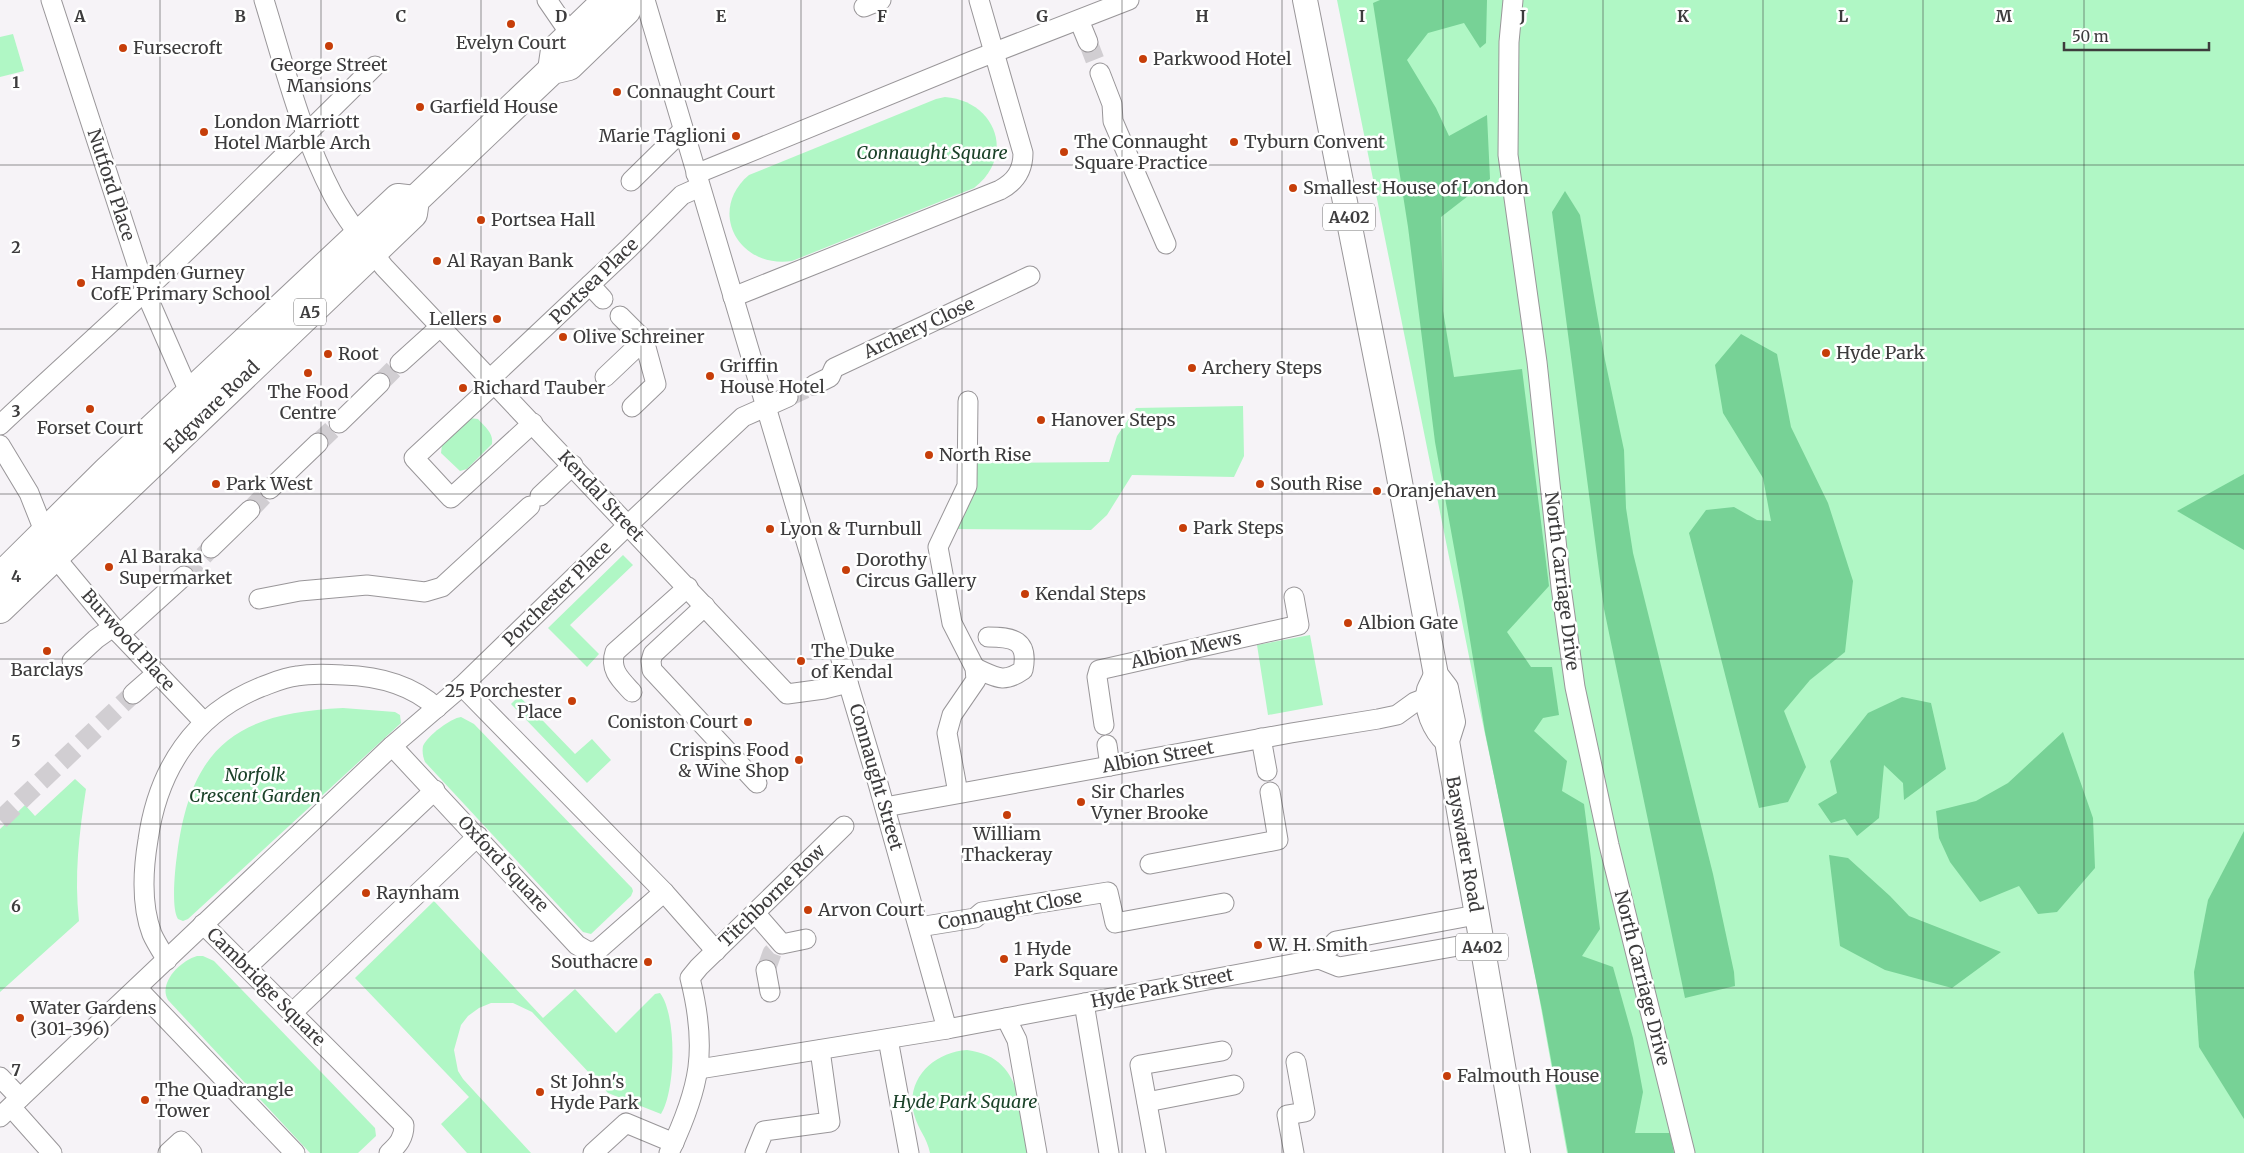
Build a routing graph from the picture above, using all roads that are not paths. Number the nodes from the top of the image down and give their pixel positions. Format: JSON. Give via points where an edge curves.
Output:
{"nodes":[{"id":1,"x":51,"y":0,"type":"edge"},
{"id":2,"x":264,"y":0,"type":"edge"},
{"id":3,"x":547,"y":0,"type":"edge"},
{"id":4,"x":608,"y":0,"type":"edge"},
{"id":5,"x":626,"y":0,"type":"edge"},
{"id":6,"x":645,"y":0,"type":"edge"},
{"id":7,"x":979,"y":0,"type":"edge"},
{"id":8,"x":1129,"y":0,"type":"edge"},
{"id":9,"x":1305,"y":0,"type":"edge"},
{"id":10,"x":1513,"y":0,"type":"edge"},
{"id":11,"x":1079,"y":20,"type":"junction"},
{"id":12,"x":571,"y":35,"type":"junction"},
{"id":13,"x":1088,"y":42,"type":"tunnel mouth"},
{"id":14,"x":995,"y":53,"type":"junction"},
{"id":15,"x":375,"y":66,"type":"dead end"},
{"id":16,"x":552,"y":70,"type":"junction"},
{"id":17,"x":1100,"y":73,"type":"tunnel mouth"},
{"id":18,"x":683,"y":130,"type":"junction"},
{"id":19,"x":307,"y":134,"type":"junction"},
{"id":20,"x":631,"y":181,"type":"dead end"},
{"id":21,"x":698,"y":181,"type":"junction"},
{"id":22,"x":366,"y":244,"type":"junction"},
{"id":23,"x":1166,"y":244,"type":"dead end"},
{"id":24,"x":1030,"y":276,"type":"dead end"},
{"id":25,"x":590,"y":285,"type":"junction"},
{"id":26,"x":146,"y":290,"type":"junction"},
{"id":27,"x":733,"y":297,"type":"junction"},
{"id":28,"x":604,"y":299,"type":"dead end"},
{"id":29,"x":620,"y":316,"type":"dead end"},
{"id":30,"x":441,"y":326,"type":"junction"},
{"id":31,"x":644,"y":340,"type":"junction"},
{"id":32,"x":400,"y":364,"type":"tunnel mouth"},
{"id":33,"x":606,"y":376,"type":"dead end"},
{"id":34,"x":493,"y":381,"type":"junction"},
{"id":35,"x":380,"y":383,"type":"tunnel mouth"},
{"id":36,"x":814,"y":385,"type":"tunnel mouth"},
{"id":37,"x":190,"y":394,"type":"junction"},
{"id":38,"x":788,"y":397,"type":"tunnel mouth"},
{"id":39,"x":968,"y":401,"type":"dead end"},
{"id":40,"x":632,"y":407,"type":"dead end"},
{"id":41,"x":766,"y":407,"type":"junction"},
{"id":42,"x":339,"y":423,"type":"tunnel mouth"},
{"id":43,"x":532,"y":423,"type":"junction"},
{"id":44,"x":0,"y":425,"type":"edge"},
{"id":45,"x":318,"y":443,"type":"tunnel mouth"},
{"id":46,"x":0,"y":445,"type":"edge"},
{"id":47,"x":573,"y":465,"type":"junction"},
{"id":48,"x":270,"y":489,"type":"tunnel mouth"},
{"id":49,"x":250,"y":510,"type":"tunnel mouth"},
{"id":50,"x":629,"y":524,"type":"junction"},
{"id":51,"x":50,"y":544,"type":"junction"},
{"id":52,"x":210,"y":548,"type":"tunnel mouth"},
{"id":53,"x":184,"y":576,"type":"tunnel mouth"},
{"id":54,"x":0,"y":577,"type":"edge"},
{"id":55,"x":688,"y":587,"type":"junction"},
{"id":56,"x":1294,"y":597,"type":"dead end"},
{"id":57,"x":259,"y":599,"type":"dead end"},
{"id":58,"x":705,"y":606,"type":"junction"},
{"id":59,"x":0,"y":609,"type":"edge"},
{"id":60,"x":116,"y":631,"type":"junction"},
{"id":61,"x":988,"y":637,"type":"dead end"},
{"id":62,"x":72,"y":662,"type":"dead end"},
{"id":63,"x":975,"y":668,"type":"junction"},
{"id":64,"x":157,"y":673,"type":"junction"},
{"id":65,"x":848,"y":684,"type":"junction"},
{"id":66,"x":462,"y":686,"type":"junction"},
{"id":67,"x":1432,"y":686,"type":"junction"},
{"id":68,"x":632,"y":692,"type":"dead end"},
{"id":69,"x":133,"y":694,"type":"tunnel mouth"},
{"id":70,"x":437,"y":708,"type":"junction"},
{"id":71,"x":204,"y":722,"type":"junction"},
{"id":72,"x":1104,"y":725,"type":"dead end"},
{"id":73,"x":1261,"y":738,"type":"junction"},
{"id":74,"x":1107,"y":745,"type":"dead end"},
{"id":75,"x":392,"y":746,"type":"junction"},
{"id":76,"x":1110,"y":766,"type":"junction"},
{"id":77,"x":1266,"y":770,"type":"dead end"},
{"id":78,"x":757,"y":784,"type":"dead end"},
{"id":79,"x":435,"y":790,"type":"junction"},
{"id":80,"x":1270,"y":792,"type":"dead end"},
{"id":81,"x":958,"y":793,"type":"junction"},
{"id":82,"x":885,"y":807,"type":"junction"},
{"id":83,"x":844,"y":826,"type":"dead end"},
{"id":84,"x":478,"y":836,"type":"junction"},
{"id":85,"x":1150,"y":864,"type":"dead end"},
{"id":86,"x":664,"y":892,"type":"junction"},
{"id":87,"x":1224,"y":903,"type":"dead end"},
{"id":88,"x":754,"y":914,"type":"junction"},
{"id":89,"x":1476,"y":915,"type":"junction"},
{"id":90,"x":203,"y":924,"type":"junction"},
{"id":91,"x":919,"y":927,"type":"junction"},
{"id":92,"x":806,"y":939,"type":"dead end"},
{"id":93,"x":1481,"y":942,"type":"junction"},
{"id":94,"x":716,"y":951,"type":"junction"},
{"id":95,"x":1319,"y":959,"type":"junction"},
{"id":96,"x":167,"y":960,"type":"junction"},
{"id":97,"x":247,"y":966,"type":"junction"},
{"id":98,"x":766,"y":970,"type":"tunnel mouth"},
{"id":99,"x":137,"y":988,"type":"junction"},
{"id":100,"x":770,"y":992,"type":"dead end"},
{"id":101,"x":1084,"y":1003,"type":"junction"},
{"id":102,"x":292,"y":1013,"type":"junction"},
{"id":103,"x":1006,"y":1018,"type":"junction"},
{"id":104,"x":948,"y":1029,"type":"junction"},
{"id":105,"x":888,"y":1039,"type":"junction"},
{"id":106,"x":820,"y":1050,"type":"junction"},
{"id":107,"x":1222,"y":1051,"type":"dead end"},
{"id":108,"x":1296,"y":1062,"type":"dead end"},
{"id":109,"x":699,"y":1069,"type":"junction"},
{"id":110,"x":0,"y":1077,"type":"edge"},
{"id":111,"x":1234,"y":1085,"type":"dead end"},
{"id":112,"x":1147,"y":1102,"type":"junction"},
{"id":113,"x":10,"y":1107,"type":"edge"},
{"id":114,"x":671,"y":1148,"type":"edge"},
{"id":115,"x":52,"y":1153,"type":"edge"},
{"id":116,"x":168,"y":1153,"type":"edge"},
{"id":117,"x":192,"y":1153,"type":"edge"},
{"id":118,"x":295,"y":1153,"type":"edge"},
{"id":119,"x":389,"y":1153,"type":"edge"},
{"id":120,"x":593,"y":1153,"type":"edge"},
{"id":121,"x":755,"y":1153,"type":"edge"},
{"id":122,"x":909,"y":1153,"type":"edge"},
{"id":123,"x":1037,"y":1153,"type":"edge"},
{"id":124,"x":1109,"y":1153,"type":"edge"},
{"id":125,"x":1156,"y":1153,"type":"edge"},
{"id":126,"x":1294,"y":1153,"type":"edge"},
{"id":127,"x":1518,"y":1153,"type":"edge"},
{"id":128,"x":1685,"y":1153,"type":"edge"}],
"edges":[{"from":1,"to":26,"type":"street","name":"Nutford Place"},
{"from":2,"to":19,"type":"street","name":"Kendal Street"},
{"from":3,"to":12,"type":"street"},
{"from":4,"to":12,"type":"highway"},
{"from":5,"to":16,"type":"highway","name":"Edgware Road","number":"A5","via":[[626,11],[569,66]]},
{"from":6,"to":18,"type":"street"},
{"from":7,"to":14,"type":"street"},
{"from":8,"to":11,"type":"street"},
{"from":9,"to":67,"type":"main road","name":"Bayswater Road","number":"A402","via":[[1391,434]]},
{"from":10,"to":128,"type":"street","name":"North Carriage Drive","via":[[1508,62],[1508,156],[1537,362],[1571,657],[1609,845]]},
{"from":11,"to":13,"type":"street"},
{"from":11,"to":14,"type":"street"},
{"from":12,"to":16,"type":"highway","via":[[555,50]]},
{"from":14,"to":21,"type":"street"},
{"from":14,"to":27,"type":"street","via":[[1023,153],[1021,168],[1014,180],[1000,190]]},
{"from":15,"to":19,"type":"street"},
{"from":16,"to":22,"type":"highway","name":"Edgware Road","number":"A5","via":[[415,200],[398,198]]},
{"from":17,"to":23,"type":"street","via":[[1112,104],[1113,121]]},
{"from":18,"to":20,"type":"street"},
{"from":18,"to":21,"type":"street"},
{"from":19,"to":22,"type":"street","name":"Kendal Street","via":[[333,194]]},
{"from":19,"to":26,"type":"street"},
{"from":21,"to":25,"type":"street","name":"Portsea Place"},
{"from":21,"to":27,"type":"street"},
{"from":22,"to":30,"type":"street","name":"Kendal Street","via":[[396,281]]},
{"from":22,"to":37,"type":"highway","name":"Edgware Road","number":"A5"},
{"from":22,"to":51,"type":"highway","name":"Edgware Road","number":"A5","via":[[198,421]]},
{"from":24,"to":36,"type":"street","name":"Archery Close","via":[[834,368],[830,377]]},
{"from":25,"to":28,"type":"street"},
{"from":25,"to":34,"type":"street","name":"Portsea Place"},
{"from":26,"to":37,"type":"street","name":"Nutford Place"},
{"from":26,"to":44,"type":"street"},
{"from":27,"to":41,"type":"street","name":"Connaught Street"},
{"from":29,"to":31,"type":"street"},
{"from":30,"to":32,"type":"street"},
{"from":30,"to":34,"type":"street","name":"Kendal Street"},
{"from":31,"to":33,"type":"street"},
{"from":31,"to":40,"type":"street","via":[[656,384]]},
{"from":34,"to":43,"type":"street","name":"Kendal Street"},
{"from":34,"to":43,"type":"street","name":"Portsea Place","via":[[414,458],[452,498]]},
{"from":35,"to":42,"type":"street"},
{"from":37,"to":51,"type":"highway","name":"Edgware Road","number":"A5"},
{"from":38,"to":41,"type":"street"},
{"from":39,"to":63,"type":"street","via":[[967,486],[938,547],[952,623]]},
{"from":41,"to":50,"type":"street","name":"Porchester Place","via":[[744,416]]},
{"from":41,"to":65,"type":"street","name":"Connaught Street"},
{"from":43,"to":47,"type":"street","name":"Kendal Street"},
{"from":45,"to":48,"type":"street"},
{"from":46,"to":51,"type":"street","name":"Burwood Place","via":[[29,493]]},
{"from":47,"to":50,"type":"street","name":"Kendal Street"},
{"from":47,"to":57,"type":"street","via":[[442,587],[425,592],[350,586]]},
{"from":49,"to":52,"type":"street"},
{"from":50,"to":55,"type":"street","name":"Kendal Street"},
{"from":50,"to":66,"type":"street","name":"Porchester Place"},
{"from":51,"to":54,"type":"highway","name":"Edgware Road","number":"A5"},
{"from":51,"to":59,"type":"highway","name":"Edgware Road","number":"A5"},
{"from":51,"to":60,"type":"street","name":"Burwood Place"},
{"from":53,"to":60,"type":"street"},
{"from":55,"to":58,"type":"street","name":"Kendal Street"},
{"from":55,"to":68,"type":"street","via":[[615,652],[614,668]]},
{"from":56,"to":72,"type":"street","name":"Albion Mews","via":[[1299,625],[1099,670]]},
{"from":58,"to":65,"type":"street","name":"Kendal Street","via":[[787,694]]},
{"from":58,"to":78,"type":"street","via":[[654,654],[652,670]]},
{"from":60,"to":62,"type":"street","via":[[96,639]]},
{"from":60,"to":64,"type":"street","name":"Burwood Place"},
{"from":61,"to":63,"type":"street","via":[[1007,637],[1020,644],[1026,656],[1023,670],[1012,678],[998,678]]},
{"from":63,"to":81,"type":"street","via":[[976,680],[952,715],[947,733]]},
{"from":64,"to":69,"type":"street"},
{"from":64,"to":71,"type":"street","name":"Burwood Place"},
{"from":65,"to":82,"type":"street","name":"Connaught Street"},
{"from":66,"to":70,"type":"street","name":"Porchester Place"},
{"from":66,"to":86,"type":"street"},
{"from":67,"to":73,"type":"street","name":"Albion Street","via":[[1397,715]]},
{"from":67,"to":89,"type":"main road","name":"Bayswater Road","number":"A402","via":[[1434,725],[1447,741]]},
{"from":70,"to":71,"type":"street","via":[[412,689],[394,683],[354,675],[306,675],[272,683],[238,697]]},
{"from":70,"to":75,"type":"street"},
{"from":71,"to":96,"type":"street","via":[[172,762],[161,785],[149,827],[144,872],[146,910],[152,934]]},
{"from":73,"to":76,"type":"street","name":"Albion Street"},
{"from":73,"to":77,"type":"street"},
{"from":74,"to":76,"type":"street"},
{"from":75,"to":79,"type":"street","name":"Oxford Square"},
{"from":75,"to":90,"type":"street"},
{"from":76,"to":81,"type":"street","name":"Albion Street"},
{"from":79,"to":84,"type":"street","name":"Oxford Square"},
{"from":79,"to":97,"type":"street"},
{"from":80,"to":85,"type":"street","via":[[1278,840]]},
{"from":81,"to":82,"type":"street","name":"Albion Street"},
{"from":82,"to":91,"type":"street","name":"Connaught Street"},
{"from":83,"to":88,"type":"street","name":"Titchborne Row"},
{"from":84,"to":86,"type":"street","name":"Oxford Square","via":[[577,946],[589,952],[598,950]]},
{"from":84,"to":102,"type":"street"},
{"from":86,"to":94,"type":"street"},
{"from":87,"to":91,"type":"street","name":"Connaught Close","via":[[1115,923],[1108,892],[982,912],[976,918]]},
{"from":88,"to":92,"type":"street","via":[[782,944]]},
{"from":88,"to":94,"type":"street","name":"Titchborne Row"},
{"from":89,"to":93,"type":"main road","name":"Bayswater Road","number":"A402"},
{"from":89,"to":95,"type":"street","via":[[1336,941]]},
{"from":90,"to":96,"type":"street","name":"Cambridge Square"},
{"from":90,"to":97,"type":"street","name":"Cambridge Square"},
{"from":91,"to":104,"type":"street","name":"Connaught Street"},
{"from":93,"to":95,"type":"street","name":"Hyde Park Street","via":[[1340,967]]},
{"from":93,"to":127,"type":"main road","name":"Bayswater Road","number":"A402"},
{"from":94,"to":109,"type":"street","name":"Titchborne Row","via":[[690,978],[699,1032]]},
{"from":95,"to":101,"type":"street","name":"Hyde Park Street"},
{"from":96,"to":99,"type":"street","name":"Cambridge Square"},
{"from":97,"to":102,"type":"street","name":"Cambridge Square"},
{"from":98,"to":100,"type":"street"},
{"from":99,"to":113,"type":"street","name":"Cambridge Square"},
{"from":99,"to":118,"type":"street"},
{"from":101,"to":103,"type":"street","name":"Hyde Park Street"},
{"from":101,"to":124,"type":"street"},
{"from":102,"to":119,"type":"street","name":"Cambridge Square","via":[[404,1125],[404,1133]]},
{"from":103,"to":104,"type":"street"},
{"from":103,"to":123,"type":"street","via":[[1017,1040]]},
{"from":104,"to":105,"type":"street"},
{"from":105,"to":106,"type":"street"},
{"from":105,"to":122,"type":"street"},
{"from":106,"to":109,"type":"street"},
{"from":106,"to":121,"type":"street","via":[[830,1122],[764,1131]]},
{"from":107,"to":112,"type":"street","via":[[1140,1065]]},
{"from":108,"to":126,"type":"street","via":[[1305,1112],[1287,1115]]},
{"from":109,"to":114,"type":"street","via":[[691,1102]]},
{"from":110,"to":113,"type":"street"},
{"from":111,"to":112,"type":"street"},
{"from":112,"to":125,"type":"street"},
{"from":113,"to":115,"type":"street"},
{"from":114,"to":120,"type":"street","via":[[626,1123]]},
{"from":116,"to":117,"type":"street","via":[[181,1141]]}]}
